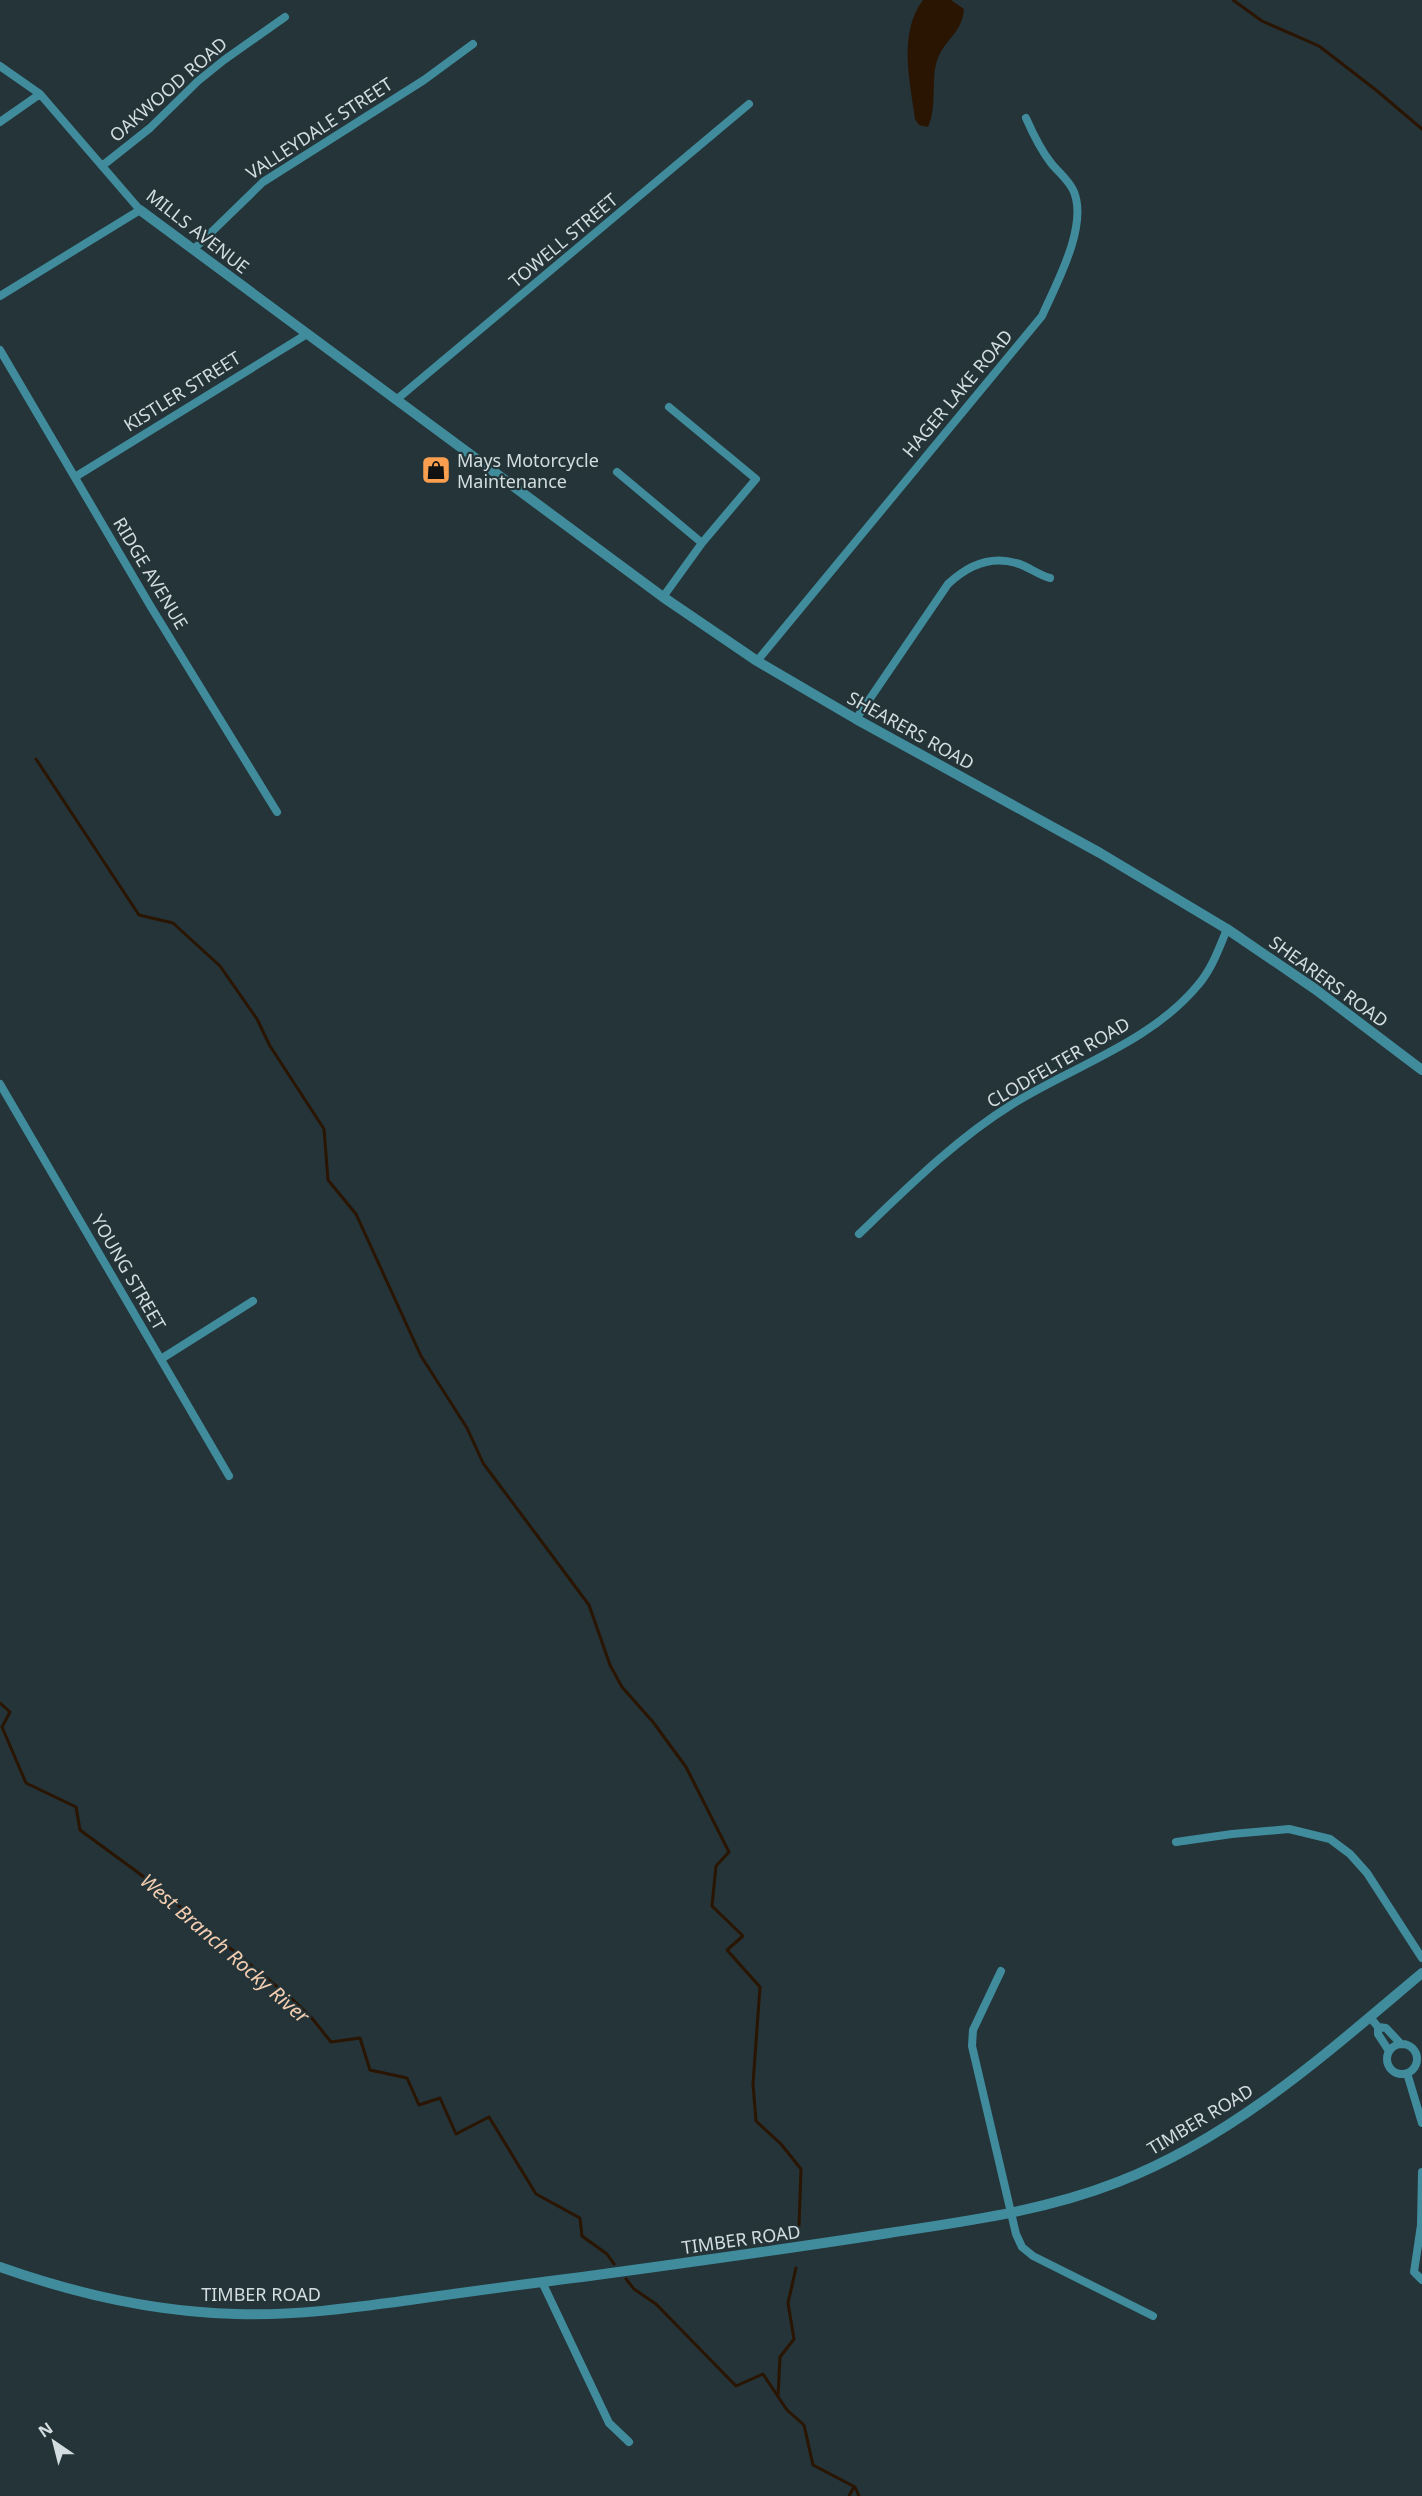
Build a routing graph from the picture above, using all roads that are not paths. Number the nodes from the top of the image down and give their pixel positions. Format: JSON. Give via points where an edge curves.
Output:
{"nodes":[{"id":1,"x":285,"y":18,"type":"dead end"},
{"id":2,"x":473,"y":44,"type":"dead end"},
{"id":3,"x":0,"y":66,"type":"edge"},
{"id":4,"x":40,"y":94,"type":"junction"},
{"id":5,"x":749,"y":104,"type":"dead end"},
{"id":6,"x":1026,"y":118,"type":"dead end"},
{"id":7,"x":0,"y":122,"type":"edge"},
{"id":8,"x":102,"y":166,"type":"junction"},
{"id":9,"x":140,"y":210,"type":"junction"},
{"id":10,"x":193,"y":250,"type":"junction"},
{"id":11,"x":0,"y":296,"type":"edge"},
{"id":12,"x":306,"y":334,"type":"junction"},
{"id":13,"x":0,"y":350,"type":"edge"},
{"id":14,"x":396,"y":400,"type":"junction"},
{"id":15,"x":669,"y":407,"type":"dead end"},
{"id":16,"x":617,"y":471,"type":"dead end"},
{"id":17,"x":75,"y":477,"type":"junction"},
{"id":18,"x":702,"y":543,"type":"junction"},
{"id":19,"x":1050,"y":578,"type":"dead end"},
{"id":20,"x":663,"y":597,"type":"junction"},
{"id":21,"x":757,"y":661,"type":"junction"},
{"id":22,"x":856,"y":719,"type":"junction"},
{"id":23,"x":277,"y":812,"type":"dead end"},
{"id":24,"x":1227,"y":929,"type":"junction"},
{"id":25,"x":1422,"y":1070,"type":"edge"},
{"id":26,"x":0,"y":1084,"type":"edge"},
{"id":27,"x":859,"y":1234,"type":"dead end"},
{"id":28,"x":253,"y":1301,"type":"dead end"},
{"id":29,"x":161,"y":1359,"type":"junction"},
{"id":30,"x":229,"y":1476,"type":"dead end"},
{"id":31,"x":1176,"y":1842,"type":"dead end"},
{"id":32,"x":1422,"y":1958,"type":"edge"},
{"id":33,"x":1001,"y":1971,"type":"dead end"},
{"id":34,"x":1422,"y":1973,"type":"edge"},
{"id":35,"x":1370,"y":2017,"type":"junction"},
{"id":36,"x":1378,"y":2027,"type":"junction"},
{"id":37,"x":1401,"y":2044,"type":"junction"},
{"id":38,"x":1389,"y":2051,"type":"junction"},
{"id":39,"x":1419,"y":2063,"type":"edge"},
{"id":40,"x":1407,"y":2073,"type":"junction"},
{"id":41,"x":1422,"y":2123,"type":"edge"},
{"id":42,"x":1422,"y":2172,"type":"edge"},
{"id":43,"x":1010,"y":2214,"type":"junction"},
{"id":44,"x":0,"y":2267,"type":"edge"},
{"id":45,"x":1422,"y":2280,"type":"edge"},
{"id":46,"x":542,"y":2282,"type":"junction"},
{"id":47,"x":1153,"y":2316,"type":"dead end"},
{"id":48,"x":629,"y":2442,"type":"dead end"}],
"edges":[{"from":1,"to":8,"type":"street","name":"OAKWOOD ROAD","via":[[198,81],[150,128]]},
{"from":2,"to":10,"type":"street","name":"VALLEYDALE STREET","via":[[424,80],[263,182]]},
{"from":3,"to":4,"type":"street","name":"MILLS AVENUE"},
{"from":4,"to":7,"type":"street"},
{"from":4,"to":8,"type":"street","name":"MILLS AVENUE"},
{"from":5,"to":14,"type":"street","name":"TOWELL STREET"},
{"from":6,"to":21,"type":"street","name":"HAGER LAKE ROAD","via":[[1039,147],[1075,193],[1077,209],[1076,232],[1042,316]]},
{"from":8,"to":9,"type":"street","name":"MILLS AVENUE"},
{"from":9,"to":10,"type":"street","name":"MILLS AVENUE"},
{"from":9,"to":11,"type":"street"},
{"from":10,"to":12,"type":"street","name":"MILLS AVENUE"},
{"from":12,"to":14,"type":"street","name":"MILLS AVENUE"},
{"from":12,"to":17,"type":"street","name":"KISTLER STREET"},
{"from":13,"to":17,"type":"street","name":"RIDGE AVENUE"},
{"from":14,"to":20,"type":"street","name":"SHEARERS ROAD"},
{"from":15,"to":18,"type":"street","via":[[756,479]]},
{"from":16,"to":18,"type":"street"},
{"from":17,"to":23,"type":"street","name":"RIDGE AVENUE"},
{"from":18,"to":20,"type":"street"},
{"from":19,"to":22,"type":"street","via":[[1017,563],[998,560],[962,571],[948,584]]},
{"from":20,"to":21,"type":"street","name":"SHEARERS ROAD"},
{"from":21,"to":22,"type":"street","name":"SHEARERS ROAD"},
{"from":22,"to":24,"type":"street","name":"SHEARERS ROAD","via":[[1100,853]]},
{"from":24,"to":25,"type":"street","name":"SHEARERS ROAD"},
{"from":24,"to":27,"type":"street","name":"CLODFELTER ROAD","via":[[1200,984],[1179,1006],[1140,1035],[1067,1072],[956,1144]]},
{"from":26,"to":29,"type":"street","name":"YOUNG STREET"},
{"from":28,"to":29,"type":"street"},
{"from":29,"to":30,"type":"street","name":"YOUNG STREET"},
{"from":31,"to":32,"type":"street","via":[[1289,1829],[1330,1839],[1367,1873]]},
{"from":33,"to":43,"type":"street","via":[[973,2030],[972,2046]]},
{"from":34,"to":35,"type":"street","name":"TIMBER ROAD"},
{"from":35,"to":36,"type":"street"},
{"from":35,"to":43,"type":"street","name":"TIMBER ROAD","via":[[1294,2079],[1205,2139],[1121,2182]]},
{"from":36,"to":37,"type":"street","via":[[1386,2028]]},
{"from":36,"to":38,"type":"street"},
{"from":37,"to":38,"type":"street"},
{"from":37,"to":39,"type":"street","via":[[1414,2050]]},
{"from":38,"to":40,"type":"street","via":[[1387,2061],[1391,2070]]},
{"from":39,"to":40,"type":"street"},
{"from":40,"to":41,"type":"street"},
{"from":42,"to":45,"type":"street","via":[[1421,2225],[1414,2272]]},
{"from":43,"to":46,"type":"street","name":"TIMBER ROAD","via":[[746,2256]]},
{"from":43,"to":47,"type":"street","via":[[1022,2247],[1033,2256]]},
{"from":44,"to":46,"type":"street","name":"TIMBER ROAD","via":[[105,2299],[237,2314],[360,2307]]},
{"from":46,"to":48,"type":"street","via":[[609,2423]]}]}
